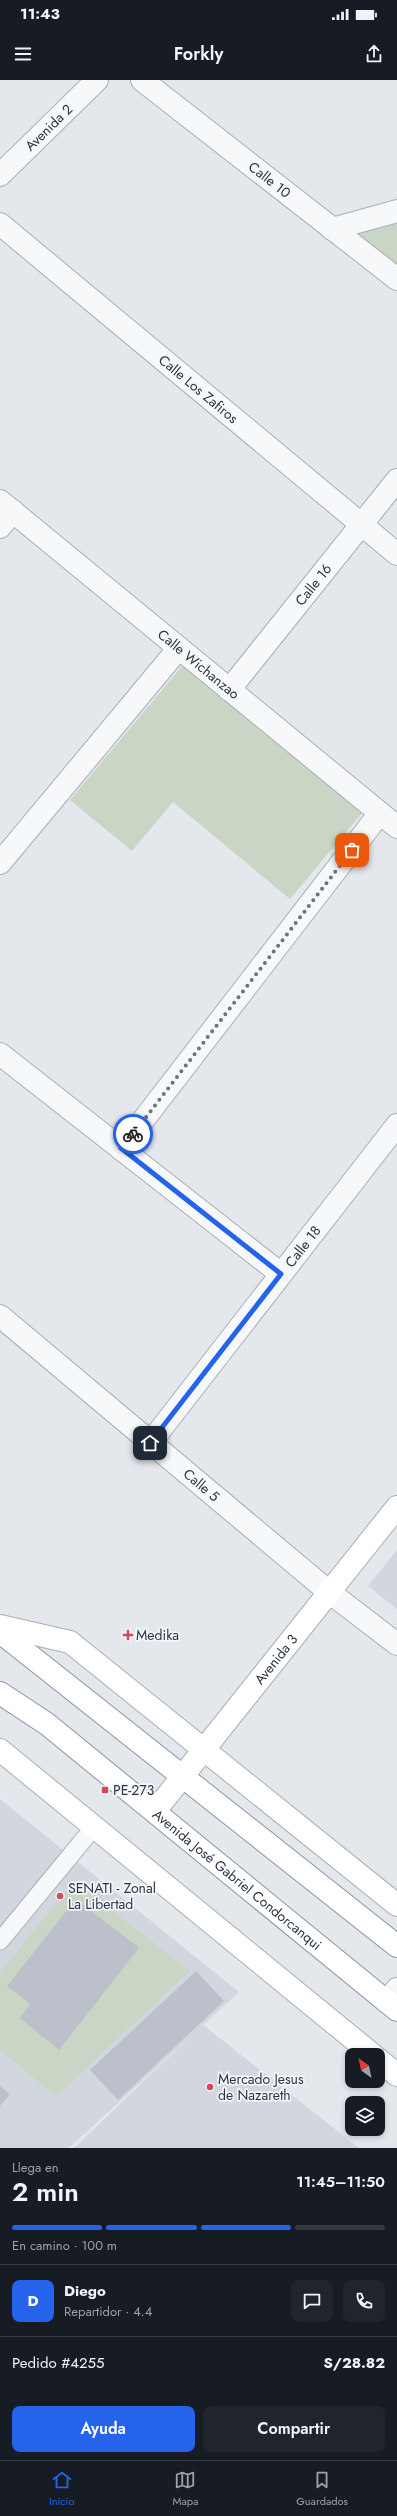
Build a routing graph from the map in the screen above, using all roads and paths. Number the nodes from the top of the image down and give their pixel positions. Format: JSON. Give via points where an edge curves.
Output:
{"nodes":[{"id":1,"x":97,"y":80,"type":"edge"},
{"id":2,"x":142,"y":80,"type":"edge"},
{"id":3,"x":0,"y":175,"type":"edge"},
{"id":4,"x":397,"y":211,"type":"edge"},
{"id":5,"x":0,"y":224,"type":"edge"},
{"id":6,"x":332,"y":229,"type":"junction"},
{"id":7,"x":397,"y":279,"type":"edge"},
{"id":8,"x":397,"y":480,"type":"edge"},
{"id":9,"x":4,"y":513,"type":"edge"},
{"id":10,"x":361,"y":525,"type":"junction"},
{"id":11,"x":397,"y":554,"type":"edge"},
{"id":12,"x":180,"y":648,"type":"junction"},
{"id":13,"x":229,"y":690,"type":"junction"},
{"id":14,"x":380,"y":813,"type":"junction"},
{"id":15,"x":397,"y":827,"type":"edge"},
{"id":16,"x":0,"y":863,"type":"edge"},
{"id":17,"x":0,"y":1054,"type":"edge"},
{"id":18,"x":397,"y":1125,"type":"edge"},
{"id":19,"x":121,"y":1148,"type":"junction"},
{"id":20,"x":281,"y":1274,"type":"junction"},
{"id":21,"x":0,"y":1316,"type":"edge"},
{"id":22,"x":150,"y":1443,"type":"junction"},
{"id":23,"x":397,"y":1507,"type":"edge"},
{"id":24,"x":329,"y":1592,"type":"junction"},
{"id":25,"x":0,"y":1626,"type":"edge"},
{"id":26,"x":0,"y":1632,"type":"edge"},
{"id":27,"x":397,"y":1644,"type":"edge"},
{"id":28,"x":0,"y":1693,"type":"edge"},
{"id":29,"x":205,"y":1748,"type":"junction"},
{"id":30,"x":0,"y":1750,"type":"edge"},
{"id":31,"x":183,"y":1776,"type":"junction"},
{"id":32,"x":155,"y":1811,"type":"junction"},
{"id":33,"x":94,"y":1827,"type":"junction"},
{"id":34,"x":397,"y":1905,"type":"edge"},
{"id":35,"x":0,"y":1942,"type":"edge"},
{"id":36,"x":397,"y":1946,"type":"edge"},
{"id":37,"x":394,"y":2000,"type":"edge"},
{"id":38,"x":364,"y":2048,"type":"edge"},
{"id":39,"x":385,"y":2065,"type":"edge"},
{"id":40,"x":397,"y":2075,"type":"edge"}],
"edges":[{"from":1,"to":3,"type":"street","name":"Avenida 2"},
{"from":2,"to":6,"type":"street","name":"Calle 10"},
{"from":4,"to":6,"type":"street"},
{"from":5,"to":10,"type":"street","name":"Calle Los Zafiros"},
{"from":6,"to":7,"type":"street","name":"Calle 10"},
{"from":8,"to":10,"type":"street","name":"Calle 16"},
{"from":9,"to":12,"type":"street","name":"Calle Wichanzao"},
{"from":10,"to":11,"type":"street","name":"Calle Los Zafiros"},
{"from":10,"to":13,"type":"street","name":"Calle 16"},
{"from":12,"to":13,"type":"street","name":"Calle Wichanzao"},
{"from":12,"to":16,"type":"street"},
{"from":13,"to":14,"type":"street","name":"Calle Wichanzao"},
{"from":14,"to":15,"type":"street","name":"Calle Wichanzao"},
{"from":14,"to":19,"type":"street"},
{"from":17,"to":19,"type":"street"},
{"from":18,"to":20,"type":"street","name":"Calle 18"},
{"from":19,"to":20,"type":"street"},
{"from":20,"to":22,"type":"street","name":"Calle 18"},
{"from":21,"to":22,"type":"street","name":"Calle 5"},
{"from":22,"to":24,"type":"street","name":"Calle 5"},
{"from":23,"to":24,"type":"main road","name":"Avenida 3"},
{"from":24,"to":27,"type":"street","name":"Calle 5"},
{"from":24,"to":29,"type":"main road","name":"Avenida 3"},
{"from":25,"to":29,"type":"main road","via":[[70,1642]]},
{"from":26,"to":31,"type":"main road"},
{"from":28,"to":32,"type":"main road","name":"Avenida José Gabriel Condorcanqui","via":[[47,1724]]},
{"from":29,"to":31,"type":"main road","name":"Avenida 3"},
{"from":29,"to":34,"type":"main road"},
{"from":30,"to":33,"type":"main road"},
{"from":31,"to":32,"type":"main road","name":"Avenida 3"},
{"from":31,"to":36,"type":"main road"},
{"from":32,"to":37,"type":"main road","name":"Avenida José Gabriel Condorcanqui"},
{"from":33,"to":35,"type":"lane"},
{"from":33,"to":38,"type":"main road"},
{"from":39,"to":40,"type":"main road"}]}
